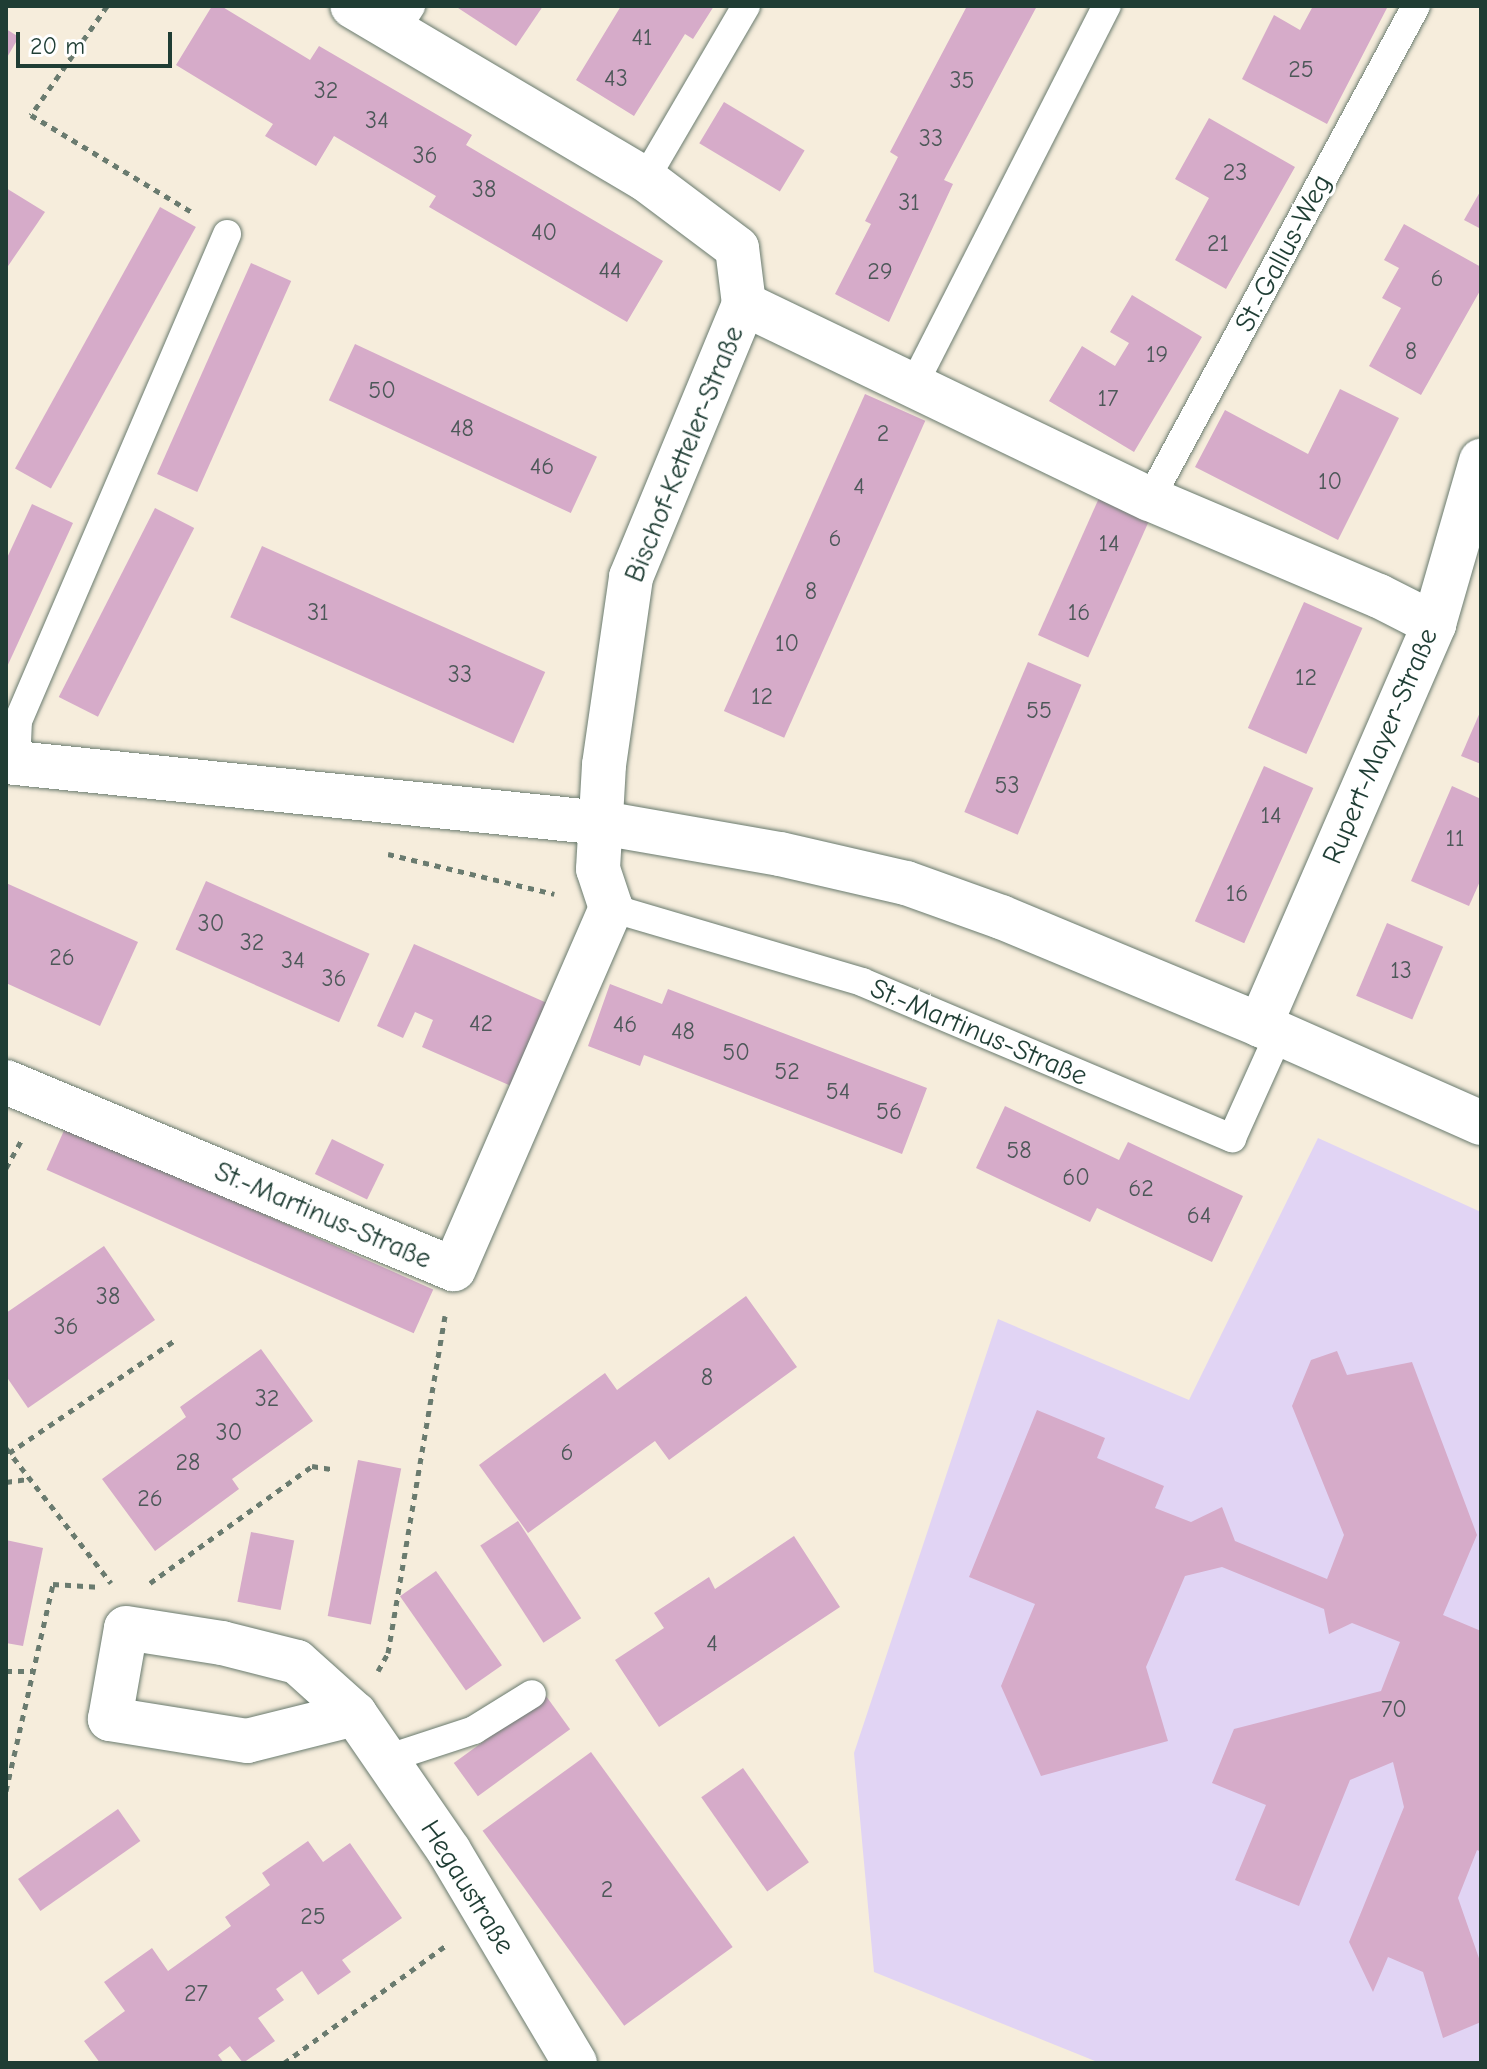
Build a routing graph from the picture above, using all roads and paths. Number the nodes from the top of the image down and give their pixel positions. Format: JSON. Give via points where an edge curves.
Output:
{"nodes":[{"id":1,"x":107,"y":6,"type":"edge"},
{"id":2,"x":352,"y":6,"type":"edge"},
{"id":3,"x":746,"y":6,"type":"edge"},
{"id":4,"x":1107,"y":6,"type":"edge"},
{"id":5,"x":1416,"y":6,"type":"edge"},
{"id":6,"x":402,"y":20,"type":"edge"},
{"id":7,"x":645,"y":179,"type":"junction"},
{"id":8,"x":227,"y":234,"type":"joint"},
{"id":9,"x":744,"y":304,"type":"junction"},
{"id":10,"x":913,"y":386,"type":"junction"},
{"id":11,"x":1479,"y":469,"type":"edge"},
{"id":12,"x":1150,"y":499,"type":"junction"},
{"id":13,"x":1434,"y":624,"type":"junction"},
{"id":14,"x":11,"y":762,"type":"edge"},
{"id":15,"x":602,"y":823,"type":"junction"},
{"id":16,"x":380,"y":852,"type":"dead end"},
{"id":17,"x":611,"y":908,"type":"junction"},
{"id":18,"x":1270,"y":1030,"type":"junction"},
{"id":19,"x":6,"y":1082,"type":"edge"},
{"id":20,"x":1481,"y":1123,"type":"edge"},
{"id":21,"x":454,"y":1269,"type":"junction"},
{"id":22,"x":174,"y":1341,"type":"dead end"},
{"id":23,"x":8,"y":1451,"type":"edge"},
{"id":24,"x":331,"y":1469,"type":"dead end"},
{"id":25,"x":29,"y":1478,"type":"junction"},
{"id":26,"x":6,"y":1482,"type":"edge"},
{"id":27,"x":125,"y":1615,"type":"junction"},
{"id":28,"x":6,"y":1671,"type":"edge"},
{"id":29,"x":31,"y":1671,"type":"junction"},
{"id":30,"x":532,"y":1694,"type":"dead end"},
{"id":31,"x":355,"y":1714,"type":"junction"},
{"id":32,"x":386,"y":1759,"type":"junction"},
{"id":33,"x":6,"y":1791,"type":"edge"},
{"id":34,"x":487,"y":1915,"type":"junction"},
{"id":35,"x":284,"y":2063,"type":"edge"},
{"id":36,"x":575,"y":2063,"type":"edge"}],
"edges":[{"from":1,"to":8,"type":"path","via":[[31,115]]},
{"from":2,"to":6,"type":"street","name":"Bischof-Ketteler-Straße"},
{"from":3,"to":7,"type":"lane"},
{"from":4,"to":10,"type":"lane"},
{"from":5,"to":12,"type":"lane","name":"St.-Gallus-Weg"},
{"from":6,"to":7,"type":"street","name":"Bischof-Ketteler-Straße"},
{"from":7,"to":9,"type":"street","name":"Bischof-Ketteler-Straße","via":[[737,248]]},
{"from":8,"to":14,"type":"lane","via":[[18,721]]},
{"from":9,"to":10,"type":"street"},
{"from":9,"to":15,"type":"street","name":"Bischof-Ketteler-Straße","via":[[631,577],[604,765]]},
{"from":10,"to":12,"type":"street"},
{"from":11,"to":13,"type":"street","name":"Rupert-Mayer-Straße"},
{"from":12,"to":13,"type":"street"},
{"from":13,"to":18,"type":"street","name":"Rupert-Mayer-Straße"},
{"from":14,"to":15,"type":"street"},
{"from":15,"to":17,"type":"street","via":[[598,869]]},
{"from":15,"to":18,"type":"street","via":[[780,854],[906,883],[1001,917]]},
{"from":16,"to":17,"type":"path"},
{"from":17,"to":18,"type":"lane","name":"St.-Martinus-Straße","via":[[862,982],[1232,1138]]},
{"from":17,"to":21,"type":"street","name":"St.-Martinus-Straße"},
{"from":18,"to":20,"type":"street"},
{"from":19,"to":21,"type":"street","name":"St.-Martinus-Straße"},
{"from":21,"to":31,"type":"path","via":[[388,1653]]},
{"from":22,"to":23,"type":"path"},
{"from":23,"to":25,"type":"path"},
{"from":24,"to":27,"type":"path","via":[[312,1466]]},
{"from":25,"to":26,"type":"path"},
{"from":25,"to":29,"type":"path","via":[[114,1587],[53,1584]]},
{"from":27,"to":31,"type":"street","name":"Hegaustraße","via":[[297,1662]]},
{"from":27,"to":31,"type":"street","via":[[110,1719],[247,1741]]},
{"from":28,"to":29,"type":"path"},
{"from":29,"to":33,"type":"path"},
{"from":30,"to":32,"type":"lane","via":[[474,1730]]},
{"from":31,"to":32,"type":"street","name":"Hegaustraße"},
{"from":32,"to":34,"type":"street","name":"Hegaustraße"},
{"from":34,"to":35,"type":"path"},
{"from":34,"to":36,"type":"street","name":"Hegaustraße"}]}
